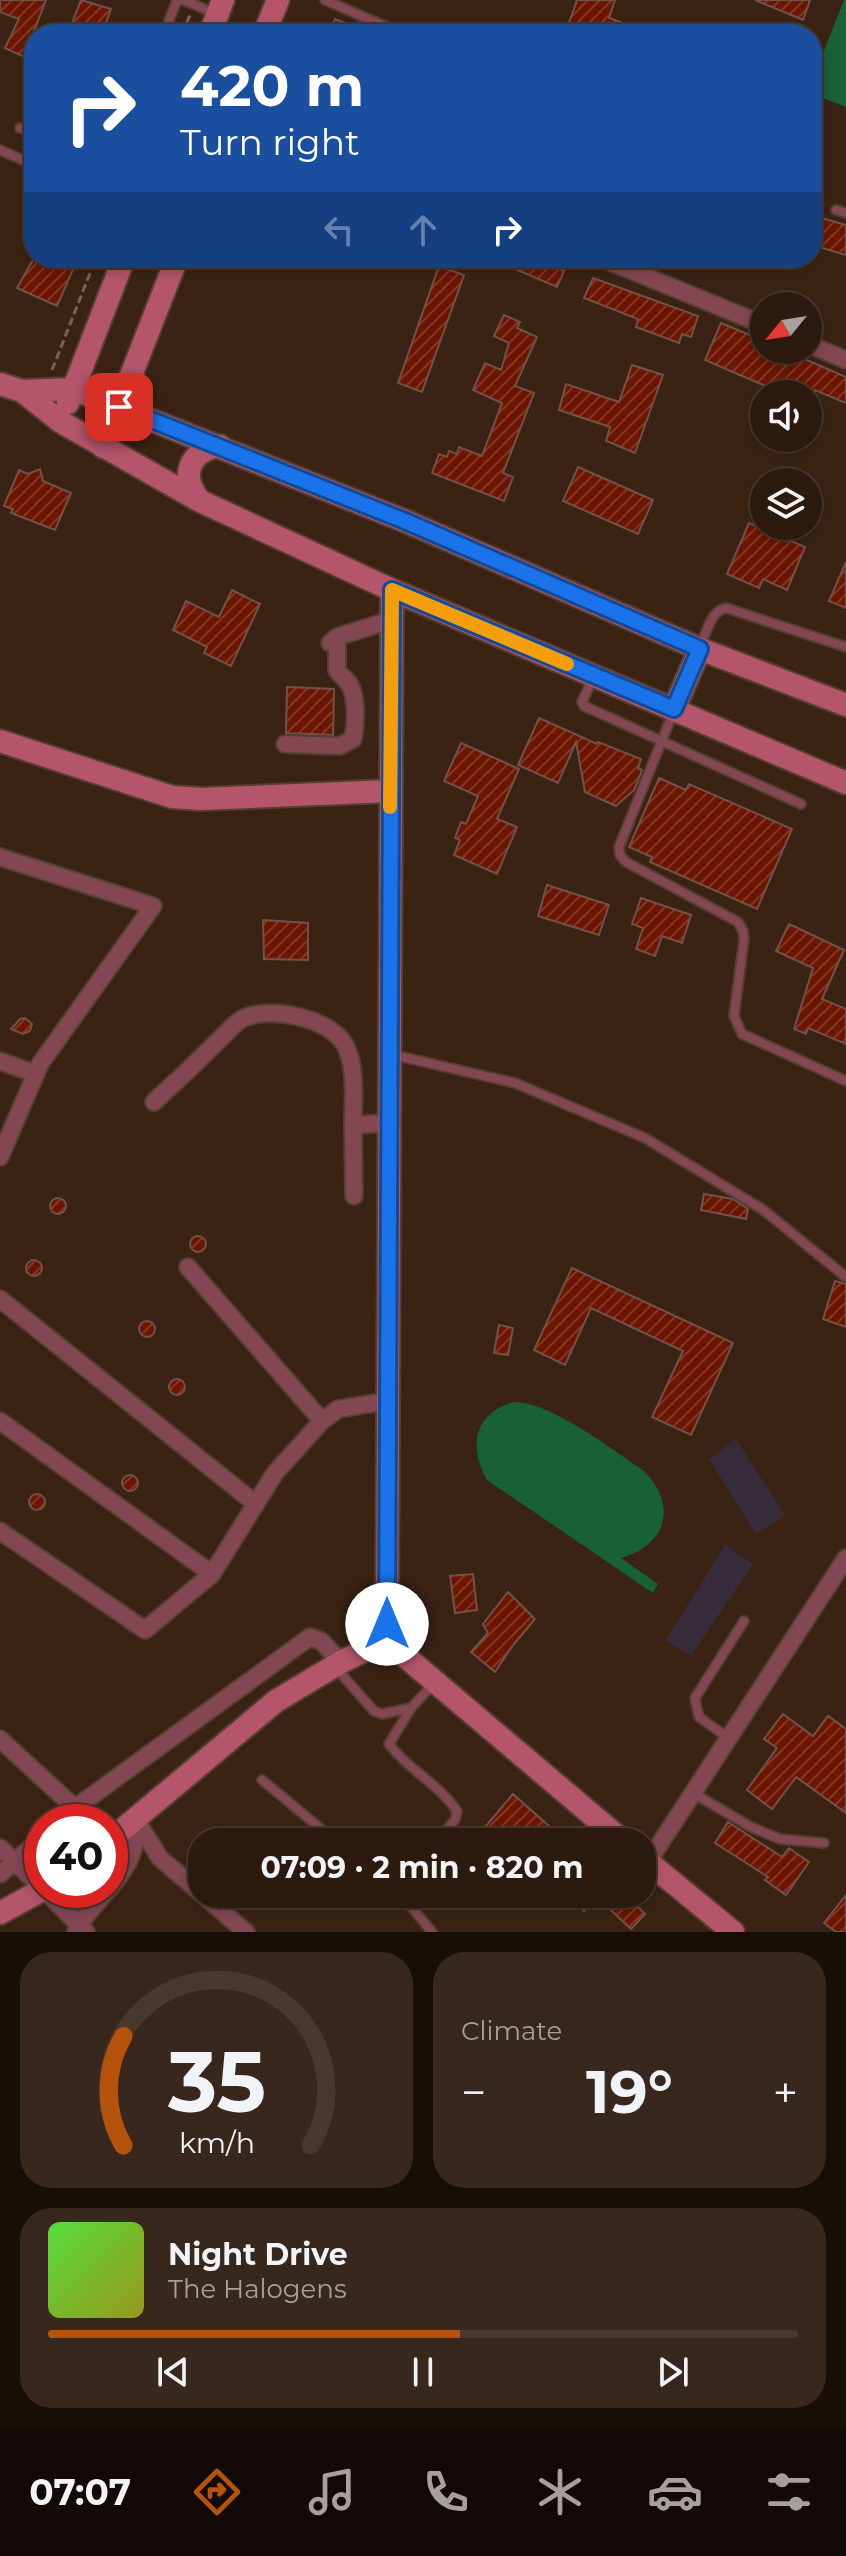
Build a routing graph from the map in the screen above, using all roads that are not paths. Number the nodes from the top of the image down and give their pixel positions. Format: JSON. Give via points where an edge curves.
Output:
{"nodes":[{"id":1,"x":177,"y":0,"type":"edge"},
{"id":2,"x":183,"y":0,"type":"edge"},
{"id":3,"x":278,"y":0,"type":"edge"},
{"id":4,"x":325,"y":0,"type":"edge"},
{"id":5,"x":217,"y":16,"type":"edge"},
{"id":6,"x":168,"y":24,"type":"edge"},
{"id":7,"x":268,"y":24,"type":"edge"},
{"id":8,"x":377,"y":24,"type":"edge"},
{"id":9,"x":20,"y":128,"type":"dead end"},
{"id":10,"x":24,"y":129,"type":"edge"},
{"id":11,"x":0,"y":150,"type":"edge"},
{"id":12,"x":24,"y":161,"type":"edge"},
{"id":13,"x":117,"y":268,"type":"edge"},
{"id":14,"x":173,"y":268,"type":"edge"},
{"id":15,"x":627,"y":268,"type":"edge"},
{"id":16,"x":750,"y":319,"type":"edge"},
{"id":17,"x":822,"y":350,"type":"edge"},
{"id":18,"x":846,"y":360,"type":"edge"},
{"id":19,"x":73,"y":389,"type":"junction"},
{"id":20,"x":14,"y":390,"type":"edge"},
{"id":21,"x":119,"y":407,"type":"junction"},
{"id":22,"x":61,"y":422,"type":"junction"},
{"id":23,"x":220,"y":446,"type":"junction"},
{"id":24,"x":103,"y":447,"type":"junction"},
{"id":25,"x":200,"y":501,"type":"junction"},
{"id":26,"x":392,"y":590,"type":"junction"},
{"id":27,"x":391,"y":620,"type":"junction"},
{"id":28,"x":846,"y":647,"type":"edge"},
{"id":29,"x":700,"y":649,"type":"junction"},
{"id":30,"x":594,"y":675,"type":"junction"},
{"id":31,"x":844,"y":699,"type":"edge"},
{"id":32,"x":674,"y":709,"type":"junction"},
{"id":33,"x":0,"y":741,"type":"edge"},
{"id":34,"x":662,"y":741,"type":"junction"},
{"id":35,"x":285,"y":744,"type":"dead end"},
{"id":36,"x":846,"y":783,"type":"edge"},
{"id":37,"x":390,"y":791,"type":"junction"},
{"id":38,"x":801,"y":804,"type":"dead end"},
{"id":39,"x":0,"y":857,"type":"edge"},
{"id":40,"x":389,"y":1053,"type":"junction"},
{"id":41,"x":0,"y":1061,"type":"edge"},
{"id":42,"x":36,"y":1074,"type":"junction"},
{"id":43,"x":846,"y":1081,"type":"edge"},
{"id":44,"x":154,"y":1102,"type":"dead end"},
{"id":45,"x":388,"y":1123,"type":"junction"},
{"id":46,"x":353,"y":1125,"type":"junction"},
{"id":47,"x":0,"y":1157,"type":"edge"},
{"id":48,"x":354,"y":1196,"type":"dead end"},
{"id":49,"x":188,"y":1267,"type":"dead end"},
{"id":50,"x":846,"y":1277,"type":"edge"},
{"id":51,"x":0,"y":1299,"type":"edge"},
{"id":52,"x":387,"y":1401,"type":"junction"},
{"id":53,"x":0,"y":1421,"type":"edge"},
{"id":54,"x":322,"y":1421,"type":"junction"},
{"id":55,"x":256,"y":1504,"type":"junction"},
{"id":56,"x":0,"y":1531,"type":"edge"},
{"id":57,"x":846,"y":1558,"type":"edge"},
{"id":58,"x":212,"y":1574,"type":"junction"},
{"id":59,"x":744,"y":1621,"type":"dead end"},
{"id":60,"x":391,"y":1638,"type":"junction"},
{"id":61,"x":337,"y":1664,"type":"junction"},
{"id":62,"x":435,"y":1682,"type":"junction"},
{"id":63,"x":411,"y":1708,"type":"junction"},
{"id":64,"x":729,"y":1738,"type":"junction"},
{"id":65,"x":0,"y":1739,"type":"edge"},
{"id":66,"x":262,"y":1780,"type":"dead end"},
{"id":67,"x":693,"y":1793,"type":"junction"},
{"id":68,"x":71,"y":1804,"type":"edge"},
{"id":69,"x":80,"y":1804,"type":"edge"},
{"id":70,"x":136,"y":1820,"type":"junction"},
{"id":71,"x":128,"y":1826,"type":"edge"},
{"id":72,"x":320,"y":1828,"type":"edge"},
{"id":73,"x":448,"y":1828,"type":"edge"},
{"id":74,"x":607,"y":1828,"type":"edge"},
{"id":75,"x":824,"y":1843,"type":"dead end"},
{"id":76,"x":656,"y":1845,"type":"edge"},
{"id":77,"x":0,"y":1848,"type":"edge"},
{"id":78,"x":24,"y":1855,"type":"edge"},
{"id":79,"x":17,"y":1862,"type":"junction"},
{"id":80,"x":128,"y":1863,"type":"edge"},
{"id":81,"x":24,"y":1869,"type":"edge"},
{"id":82,"x":656,"y":1869,"type":"edge"},
{"id":83,"x":0,"y":1874,"type":"edge"},
{"id":84,"x":24,"y":1900,"type":"edge"},
{"id":85,"x":60,"y":1908,"type":"edge"},
{"id":86,"x":96,"y":1908,"type":"edge"},
{"id":87,"x":411,"y":1908,"type":"edge"},
{"id":88,"x":0,"y":1913,"type":"edge"},
{"id":89,"x":80,"y":1930,"type":"edge"},
{"id":90,"x":246,"y":1932,"type":"edge"},
{"id":91,"x":432,"y":1932,"type":"edge"},
{"id":92,"x":733,"y":1932,"type":"edge"}],
"edges":[{"from":1,"to":6,"type":"lane"},
{"from":2,"to":5,"type":"lane"},
{"from":3,"to":7,"type":"street"},
{"from":4,"to":8,"type":"lane"},
{"from":9,"to":10,"type":"lane"},
{"from":11,"to":12,"type":"lane"},
{"from":13,"to":19,"type":"street"},
{"from":14,"to":21,"type":"street"},
{"from":15,"to":16,"type":"street"},
{"from":17,"to":18,"type":"street"},
{"from":19,"to":20,"type":"street"},
{"from":19,"to":21,"type":"street"},
{"from":19,"to":22,"type":"street"},
{"from":20,"to":22,"type":"street"},
{"from":21,"to":23,"type":"street"},
{"from":21,"to":24,"type":"street"},
{"from":22,"to":24,"type":"street"},
{"from":23,"to":25,"type":"street","via":[[197,455],[190,466],[191,491]]},
{"from":23,"to":29,"type":"street"},
{"from":24,"to":25,"type":"street"},
{"from":25,"to":26,"type":"street"},
{"from":26,"to":27,"type":"street"},
{"from":26,"to":30,"type":"street"},
{"from":27,"to":35,"type":"street","via":[[333,640],[337,670],[352,692],[353,739],[340,746]]},
{"from":27,"to":37,"type":"street"},
{"from":28,"to":29,"type":"lane","via":[[726,608],[715,614]]},
{"from":29,"to":31,"type":"street"},
{"from":29,"to":32,"type":"street"},
{"from":30,"to":32,"type":"street"},
{"from":30,"to":34,"type":"lane","via":[[584,706]]},
{"from":32,"to":34,"type":"lane"},
{"from":32,"to":36,"type":"street"},
{"from":33,"to":37,"type":"street","via":[[172,797]]},
{"from":34,"to":38,"type":"lane"},
{"from":34,"to":43,"type":"lane","via":[[620,855],[738,922],[744,939],[734,1016],[742,1034]]},
{"from":37,"to":40,"type":"street"},
{"from":39,"to":42,"type":"street","via":[[153,906]]},
{"from":40,"to":45,"type":"street"},
{"from":40,"to":50,"type":"lane","via":[[515,1083],[645,1138],[762,1209]]},
{"from":41,"to":42,"type":"street"},
{"from":42,"to":47,"type":"street"},
{"from":44,"to":46,"type":"street","via":[[242,1018],[284,1014],[332,1031],[346,1047]]},
{"from":45,"to":46,"type":"street"},
{"from":45,"to":52,"type":"street"},
{"from":46,"to":48,"type":"street"},
{"from":49,"to":54,"type":"street"},
{"from":51,"to":55,"type":"street"},
{"from":52,"to":54,"type":"street","via":[[338,1409]]},
{"from":52,"to":60,"type":"street"},
{"from":53,"to":58,"type":"street"},
{"from":54,"to":55,"type":"street","via":[[275,1473]]},
{"from":55,"to":58,"type":"street"},
{"from":56,"to":58,"type":"street","via":[[145,1630]]},
{"from":57,"to":64,"type":"street"},
{"from":59,"to":64,"type":"lane","via":[[695,1698],[699,1717]]},
{"from":60,"to":61,"type":"street"},
{"from":60,"to":62,"type":"street"},
{"from":61,"to":63,"type":"lane","via":[[374,1711]]},
{"from":61,"to":69,"type":"street","via":[[321,1641],[310,1637]]},
{"from":61,"to":70,"type":"street","via":[[276,1701]]},
{"from":62,"to":63,"type":"lane"},
{"from":62,"to":74,"type":"street"},
{"from":63,"to":73,"type":"lane","via":[[389,1744],[457,1811]]},
{"from":64,"to":67,"type":"street"},
{"from":65,"to":68,"type":"street"},
{"from":66,"to":72,"type":"lane"},
{"from":67,"to":75,"type":"lane","via":[[780,1839]]},
{"from":67,"to":76,"type":"street"},
{"from":70,"to":71,"type":"street"},
{"from":70,"to":80,"type":"street","via":[[136,1846]]},
{"from":70,"to":90,"type":"street","via":[[160,1858]]},
{"from":77,"to":79,"type":"street"},
{"from":78,"to":79,"type":"street"},
{"from":79,"to":81,"type":"street"},
{"from":79,"to":83,"type":"street"},
{"from":82,"to":92,"type":"street"},
{"from":84,"to":88,"type":"street"},
{"from":85,"to":89,"type":"street"},
{"from":86,"to":89,"type":"street"},
{"from":87,"to":91,"type":"lane"}]}
